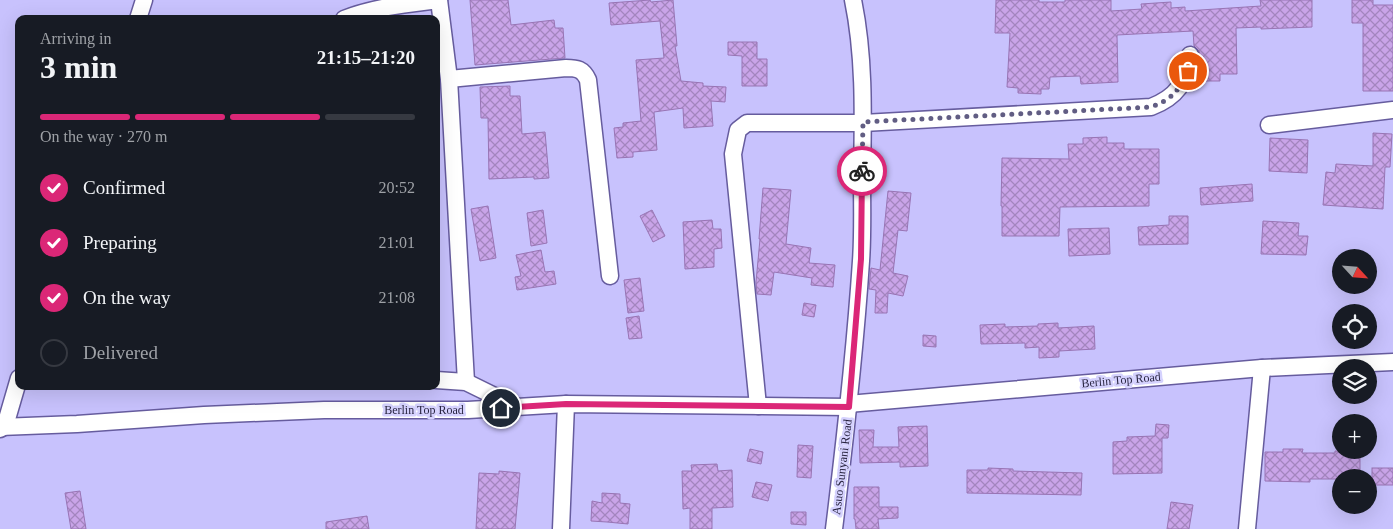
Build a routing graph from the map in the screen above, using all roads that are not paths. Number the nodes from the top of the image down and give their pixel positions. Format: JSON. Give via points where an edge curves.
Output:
{"nodes":[{"id":1,"x":144,"y":0,"type":"edge"},
{"id":2,"x":439,"y":0,"type":"edge"},
{"id":3,"x":853,"y":0,"type":"edge"},
{"id":4,"x":139,"y":15,"type":"edge"},
{"id":5,"x":354,"y":15,"type":"edge"},
{"id":6,"x":1190,"y":55,"type":"dead end"},
{"id":7,"x":449,"y":79,"type":"junction"},
{"id":8,"x":1393,"y":110,"type":"edge"},
{"id":9,"x":863,"y":122,"type":"junction"},
{"id":10,"x":1269,"y":125,"type":"dead end"},
{"id":11,"x":610,"y":276,"type":"dead end"},
{"id":12,"x":1393,"y":362,"type":"edge"},
{"id":13,"x":1262,"y":368,"type":"junction"},
{"id":14,"x":440,"y":380,"type":"edge"},
{"id":15,"x":466,"y":382,"type":"junction"},
{"id":16,"x":15,"y":390,"type":"edge"},
{"id":17,"x":566,"y":404,"type":"junction"},
{"id":18,"x":758,"y":406,"type":"junction"},
{"id":19,"x":849,"y":406,"type":"junction"},
{"id":20,"x":517,"y":407,"type":"junction"},
{"id":21,"x":2,"y":427,"type":"edge"},
{"id":22,"x":561,"y":529,"type":"edge"},
{"id":23,"x":834,"y":529,"type":"edge"},
{"id":24,"x":1247,"y":529,"type":"edge"}],
"edges":[{"from":1,"to":4,"type":"street"},
{"from":2,"to":5,"type":"street"},
{"from":2,"to":7,"type":"street"},
{"from":3,"to":9,"type":"street","name":"Asuo Sunyani Road","via":[[862,78]]},
{"from":6,"to":9,"type":"street","via":[[1182,84],[1168,100],[1151,107]]},
{"from":7,"to":11,"type":"street","via":[[566,68],[576,68],[585,73]]},
{"from":7,"to":15,"type":"street"},
{"from":8,"to":10,"type":"street"},
{"from":9,"to":18,"type":"street","via":[[747,123],[738,130],[733,154]]},
{"from":9,"to":19,"type":"street","name":"Asuo Sunyani Road","via":[[861,259]]},
{"from":12,"to":13,"type":"street","name":"Berlin Top Road"},
{"from":13,"to":19,"type":"street","name":"Berlin Top Road"},
{"from":13,"to":24,"type":"street"},
{"from":14,"to":15,"type":"street"},
{"from":15,"to":20,"type":"street"},
{"from":16,"to":21,"type":"street"},
{"from":17,"to":18,"type":"street","name":"Berlin Top Road"},
{"from":17,"to":20,"type":"street","name":"Berlin Top Road"},
{"from":17,"to":22,"type":"street"},
{"from":18,"to":19,"type":"street","name":"Berlin Top Road"},
{"from":19,"to":23,"type":"street","name":"Asuo Sunyani Road"},
{"from":20,"to":21,"type":"street","name":"Berlin Top Road","via":[[324,410]]}]}
